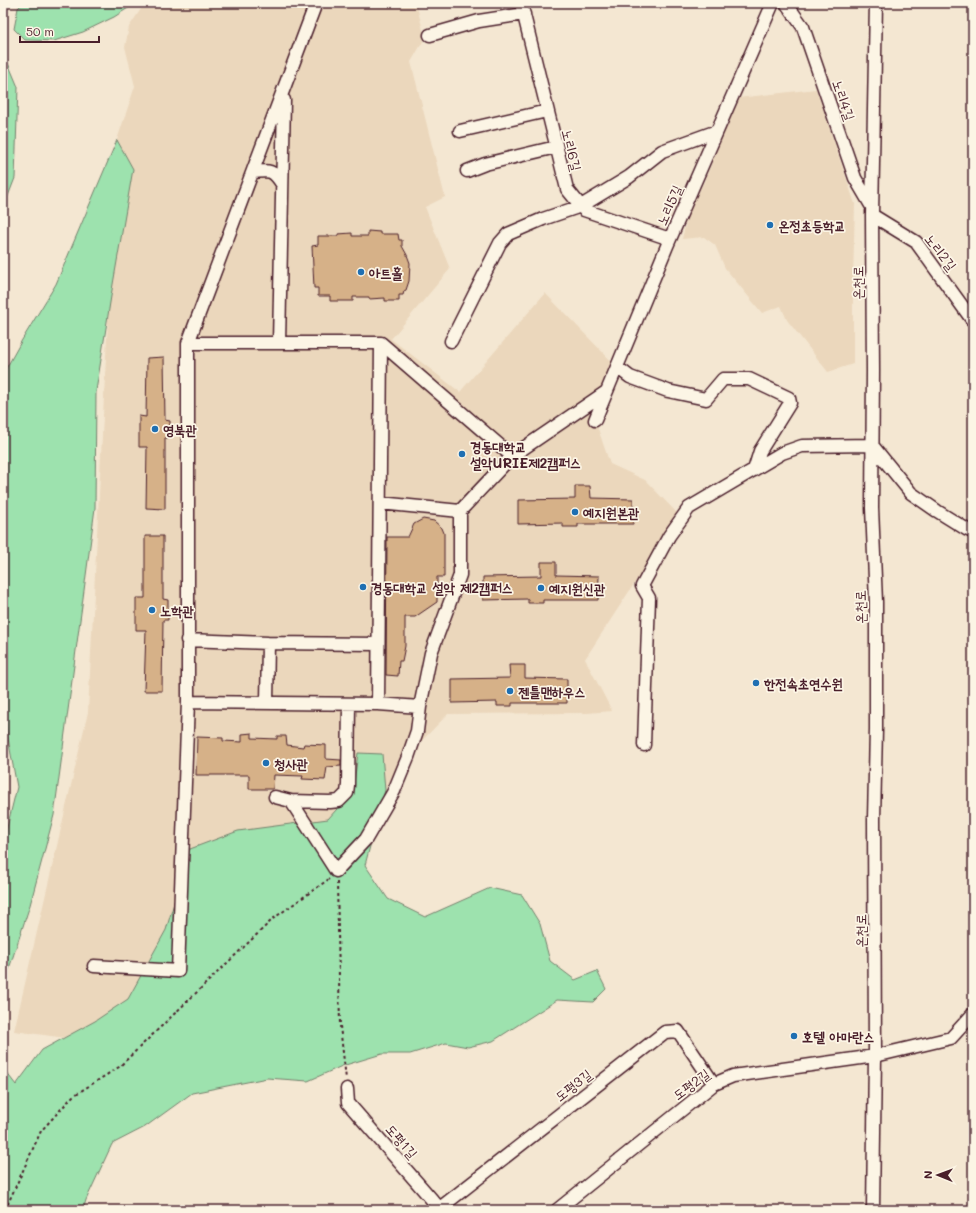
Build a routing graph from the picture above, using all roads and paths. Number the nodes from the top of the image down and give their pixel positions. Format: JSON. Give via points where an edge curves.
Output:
{"nodes":[{"id":1,"x":316,"y":3,"type":"edge"},
{"id":2,"x":774,"y":3,"type":"edge"},
{"id":3,"x":786,"y":3,"type":"edge"},
{"id":4,"x":876,"y":3,"type":"edge"},
{"id":5,"x":522,"y":8,"type":"edge"},
{"id":6,"x":430,"y":35,"type":"dead end"},
{"id":7,"x":284,"y":90,"type":"junction"},
{"id":8,"x":547,"y":111,"type":"junction"},
{"id":9,"x":460,"y":131,"type":"dead end"},
{"id":10,"x":717,"y":131,"type":"junction"},
{"id":11,"x":556,"y":147,"type":"junction"},
{"id":12,"x":467,"y":171,"type":"dead end"},
{"id":13,"x":253,"y":172,"type":"junction"},
{"id":14,"x":282,"y":184,"type":"junction"},
{"id":15,"x":581,"y":206,"type":"junction"},
{"id":16,"x":872,"y":211,"type":"junction"},
{"id":17,"x":670,"y":239,"type":"junction"},
{"id":18,"x":973,"y":321,"type":"edge"},
{"id":19,"x":451,"y":341,"type":"dead end"},
{"id":20,"x":188,"y":343,"type":"junction"},
{"id":21,"x":279,"y":343,"type":"junction"},
{"id":22,"x":381,"y":344,"type":"junction"},
{"id":23,"x":617,"y":366,"type":"junction"},
{"id":24,"x":606,"y":392,"type":"junction"},
{"id":25,"x":594,"y":420,"type":"dead end"},
{"id":26,"x":872,"y":445,"type":"junction"},
{"id":27,"x":512,"y":456,"type":"junction"},
{"id":28,"x":754,"y":470,"type":"junction"},
{"id":29,"x":380,"y":503,"type":"junction"},
{"id":30,"x":460,"y":511,"type":"junction"},
{"id":31,"x":973,"y":532,"type":"edge"},
{"id":32,"x":187,"y":640,"type":"junction"},
{"id":33,"x":268,"y":643,"type":"junction"},
{"id":34,"x":378,"y":644,"type":"junction"},
{"id":35,"x":188,"y":702,"type":"junction"},
{"id":36,"x":267,"y":703,"type":"junction"},
{"id":37,"x":349,"y":704,"type":"junction"},
{"id":38,"x":378,"y":704,"type":"junction"},
{"id":39,"x":420,"y":707,"type":"junction"},
{"id":40,"x":644,"y":745,"type":"dead end"},
{"id":41,"x":275,"y":797,"type":"dead end"},
{"id":42,"x":291,"y":801,"type":"junction"},
{"id":43,"x":336,"y":871,"type":"junction"},
{"id":44,"x":94,"y":966,"type":"dead end"},
{"id":45,"x":973,"y":1014,"type":"edge"},
{"id":46,"x":875,"y":1056,"type":"junction"},
{"id":47,"x":714,"y":1084,"type":"junction"},
{"id":48,"x":346,"y":1089,"type":"joint"},
{"id":49,"x":440,"y":1209,"type":"edge"},
{"id":50,"x":5,"y":1210,"type":"edge"},
{"id":51,"x":557,"y":1210,"type":"edge"},
{"id":52,"x":873,"y":1210,"type":"edge"}],
"edges":[{"from":1,"to":7,"type":"street"},
{"from":2,"to":10,"type":"street","name":"노리5길"},
{"from":3,"to":16,"type":"street","name":"노리4길","via":[[803,27],[855,178]]},
{"from":4,"to":16,"type":"street","name":"온천로"},
{"from":5,"to":6,"type":"street"},
{"from":5,"to":8,"type":"street","name":"노리6길"},
{"from":7,"to":13,"type":"street"},
{"from":7,"to":14,"type":"street"},
{"from":8,"to":9,"type":"street"},
{"from":8,"to":11,"type":"street","name":"노리6길"},
{"from":10,"to":15,"type":"street","via":[[662,151],[629,177]]},
{"from":10,"to":17,"type":"street","name":"노리5길"},
{"from":11,"to":12,"type":"street","via":[[485,164]]},
{"from":11,"to":15,"type":"street","name":"노리6길","via":[[567,189]]},
{"from":13,"to":14,"type":"street","via":[[270,171]]},
{"from":13,"to":20,"type":"street"},
{"from":14,"to":21,"type":"street"},
{"from":15,"to":17,"type":"street","name":"노리6길","via":[[584,210]]},
{"from":15,"to":19,"type":"street","via":[[508,234],[500,243]]},
{"from":16,"to":18,"type":"street","name":"노리2길","via":[[916,242]]},
{"from":16,"to":26,"type":"street","name":"온천로"},
{"from":17,"to":23,"type":"street","name":"노리5길"},
{"from":20,"to":21,"type":"street"},
{"from":20,"to":32,"type":"street"},
{"from":21,"to":22,"type":"street"},
{"from":22,"to":27,"type":"street"},
{"from":22,"to":29,"type":"street"},
{"from":23,"to":24,"type":"street","name":"노리5길"},
{"from":23,"to":28,"type":"street","via":[[630,377],[706,399],[723,379],[749,379],[789,398],[790,402],[760,451]]},
{"from":24,"to":25,"type":"street","name":"노리5길"},
{"from":24,"to":27,"type":"street"},
{"from":26,"to":28,"type":"street","via":[[802,446],[782,453]]},
{"from":26,"to":31,"type":"street","via":[[911,493]]},
{"from":26,"to":46,"type":"street","name":"온천로","via":[[876,602]]},
{"from":27,"to":30,"type":"street"},
{"from":28,"to":40,"type":"street","via":[[690,508],[669,536],[642,586],[649,598]]},
{"from":29,"to":30,"type":"street"},
{"from":29,"to":34,"type":"street"},
{"from":30,"to":39,"type":"street","via":[[460,575],[431,654]]},
{"from":32,"to":33,"type":"street"},
{"from":32,"to":35,"type":"street"},
{"from":33,"to":34,"type":"street"},
{"from":33,"to":36,"type":"street"},
{"from":34,"to":38,"type":"street"},
{"from":35,"to":36,"type":"street"},
{"from":35,"to":44,"type":"street","via":[[178,971]]},
{"from":36,"to":37,"type":"street"},
{"from":37,"to":38,"type":"street"},
{"from":37,"to":42,"type":"street","via":[[347,793],[339,801]]},
{"from":38,"to":39,"type":"street"},
{"from":39,"to":43,"type":"street","via":[[417,731],[394,791],[366,839]]},
{"from":41,"to":42,"type":"street"},
{"from":42,"to":43,"type":"street"},
{"from":43,"to":48,"type":"path","via":[[340,1026]]},
{"from":43,"to":50,"type":"path","via":[[327,881],[274,918],[119,1067],[72,1096],[41,1131]]},
{"from":45,"to":46,"type":"street","name":"도평2길","via":[[951,1038]]},
{"from":46,"to":47,"type":"street","name":"도평2길","via":[[733,1076]]},
{"from":46,"to":52,"type":"street","name":"온천로"},
{"from":47,"to":49,"type":"street","name":"도평3길","via":[[678,1031],[665,1032]]},
{"from":47,"to":51,"type":"street","name":"도평2길"},
{"from":48,"to":49,"type":"street","name":"도평1길","via":[[348,1103]]}]}
